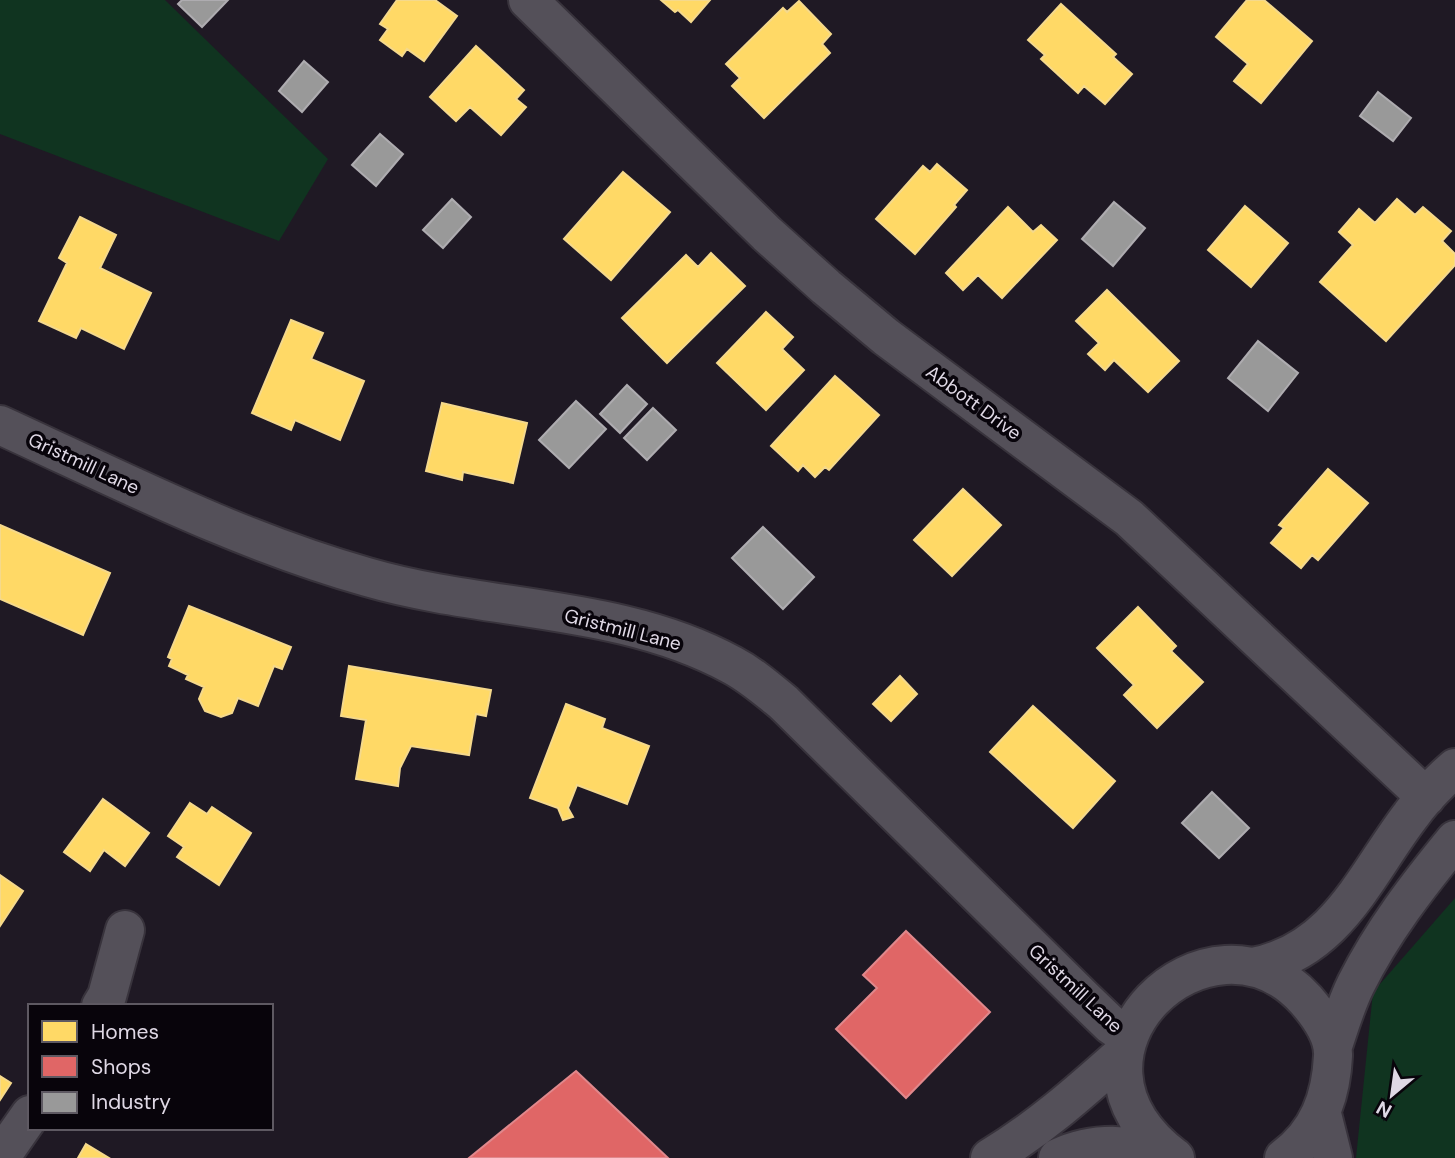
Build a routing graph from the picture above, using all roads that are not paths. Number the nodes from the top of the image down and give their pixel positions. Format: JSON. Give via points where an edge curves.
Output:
{"nodes":[{"id":1,"x":528,"y":0,"type":"edge"},
{"id":2,"x":0,"y":425,"type":"edge"},
{"id":3,"x":1455,"y":768,"type":"edge"},
{"id":4,"x":1426,"y":797,"type":"junction"},
{"id":5,"x":1455,"y":840,"type":"edge"},
{"id":6,"x":125,"y":930,"type":"dead end"},
{"id":7,"x":1253,"y":967,"type":"junction"},
{"id":8,"x":102,"y":1004,"type":"edge"},
{"id":9,"x":1126,"y":1045,"type":"junction"},
{"id":10,"x":1333,"y":1046,"type":"junction"},
{"id":11,"x":1322,"y":1114,"type":"junction"},
{"id":12,"x":28,"y":1118,"type":"edge"},
{"id":13,"x":0,"y":1158,"type":"edge"},
{"id":14,"x":989,"y":1158,"type":"edge"},
{"id":15,"x":1058,"y":1158,"type":"edge"},
{"id":16,"x":1174,"y":1158,"type":"edge"},
{"id":17,"x":1284,"y":1158,"type":"edge"},
{"id":18,"x":1333,"y":1158,"type":"edge"}],
"edges":[{"from":1,"to":4,"type":"street","name":"Abbott Drive","via":[[826,287],[1129,518]]},
{"from":2,"to":9,"type":"street","name":"Gristmill Lane","via":[[204,519],[304,558],[435,593],[609,621],[677,641],[734,665],[783,703],[1111,1025]]},
{"from":3,"to":4,"type":"street"},
{"from":4,"to":7,"type":"street","via":[[1335,922],[1286,957]]},
{"from":5,"to":10,"type":"street","via":[[1413,892],[1371,957]]},
{"from":6,"to":8,"type":"street"},
{"from":7,"to":9,"type":"street","via":[[1211,967],[1175,980],[1146,1005]]},
{"from":7,"to":10,"type":"street","via":[[1302,996],[1315,1010]]},
{"from":9,"to":14,"type":"street","via":[[1059,1111]]},
{"from":9,"to":16,"type":"street","via":[[1125,1088],[1130,1103],[1140,1123]]},
{"from":10,"to":11,"type":"street"},
{"from":11,"to":17,"type":"street","via":[[1300,1146]]},
{"from":11,"to":18,"type":"street"},
{"from":12,"to":13,"type":"street"},
{"from":15,"to":16,"type":"street","via":[[1079,1149],[1114,1145]]}]}
